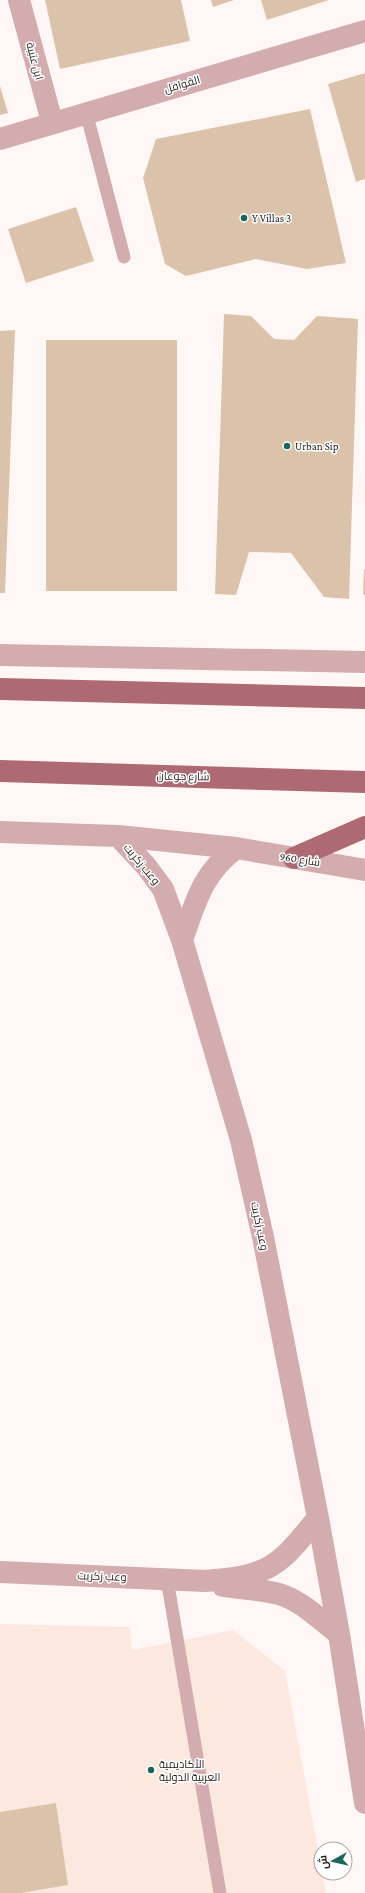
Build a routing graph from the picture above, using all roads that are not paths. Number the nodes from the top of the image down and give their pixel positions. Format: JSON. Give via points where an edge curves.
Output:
{"nodes":[{"id":1,"x":19,"y":0,"type":"edge"},
{"id":2,"x":365,"y":31,"type":"edge"},
{"id":3,"x":86,"y":112,"type":"junction"},
{"id":4,"x":52,"y":122,"type":"junction"},
{"id":5,"x":0,"y":139,"type":"edge"},
{"id":6,"x":124,"y":257,"type":"dead end"},
{"id":7,"x":0,"y":655,"type":"edge"},
{"id":8,"x":365,"y":662,"type":"edge"},
{"id":9,"x":0,"y":690,"type":"edge"},
{"id":10,"x":365,"y":698,"type":"edge"},
{"id":11,"x":0,"y":771,"type":"edge"},
{"id":12,"x":365,"y":782,"type":"edge"},
{"id":13,"x":365,"y":827,"type":"edge"},
{"id":14,"x":0,"y":832,"type":"edge"},
{"id":15,"x":118,"y":836,"type":"junction"},
{"id":16,"x":236,"y":848,"type":"junction"},
{"id":17,"x":294,"y":858,"type":"junction"},
{"id":18,"x":365,"y":870,"type":"edge"},
{"id":19,"x":182,"y":940,"type":"junction"},
{"id":20,"x":318,"y":1518,"type":"junction"},
{"id":21,"x":0,"y":1572,"type":"edge"},
{"id":22,"x":167,"y":1579,"type":"junction"},
{"id":23,"x":205,"y":1581,"type":"junction"},
{"id":24,"x":339,"y":1634,"type":"junction"},
{"id":25,"x":365,"y":1803,"type":"edge"},
{"id":26,"x":220,"y":1893,"type":"edge"}],
"edges":[{"from":1,"to":4,"type":"street","name":"ابن عتيبة"},
{"from":2,"to":3,"type":"street","name":"القوافل"},
{"from":3,"to":4,"type":"street","name":"القوافل"},
{"from":3,"to":6,"type":"lane"},
{"from":4,"to":5,"type":"street","name":"القوافل"},
{"from":7,"to":8,"type":"street"},
{"from":9,"to":10,"type":"main road"},
{"from":11,"to":12,"type":"main road","name":"شارع جوعان"},
{"from":13,"to":17,"type":"main road"},
{"from":14,"to":15,"type":"street"},
{"from":15,"to":16,"type":"street"},
{"from":15,"to":19,"type":"street","name":"وعب زكريت","via":[[163,889]]},
{"from":16,"to":17,"type":"street","name":"شارع 960"},
{"from":16,"to":19,"type":"street","via":[[208,875],[199,892]]},
{"from":17,"to":18,"type":"street","name":"شارع 960"},
{"from":19,"to":20,"type":"street","name":"وعب زكريت","via":[[243,1147]]},
{"from":20,"to":23,"type":"street","name":"وعب زكريت","via":[[288,1552],[265,1570],[238,1577]]},
{"from":20,"to":24,"type":"street","name":"وعب زكريت"},
{"from":21,"to":22,"type":"street","name":"وعب زكريت"},
{"from":22,"to":23,"type":"street","name":"وعب زكريت"},
{"from":22,"to":26,"type":"lane"},
{"from":23,"to":24,"type":"street","name":"وعب زكريت","via":[[280,1594],[302,1606]]},
{"from":24,"to":25,"type":"street","name":"وعب زكريت"}]}
